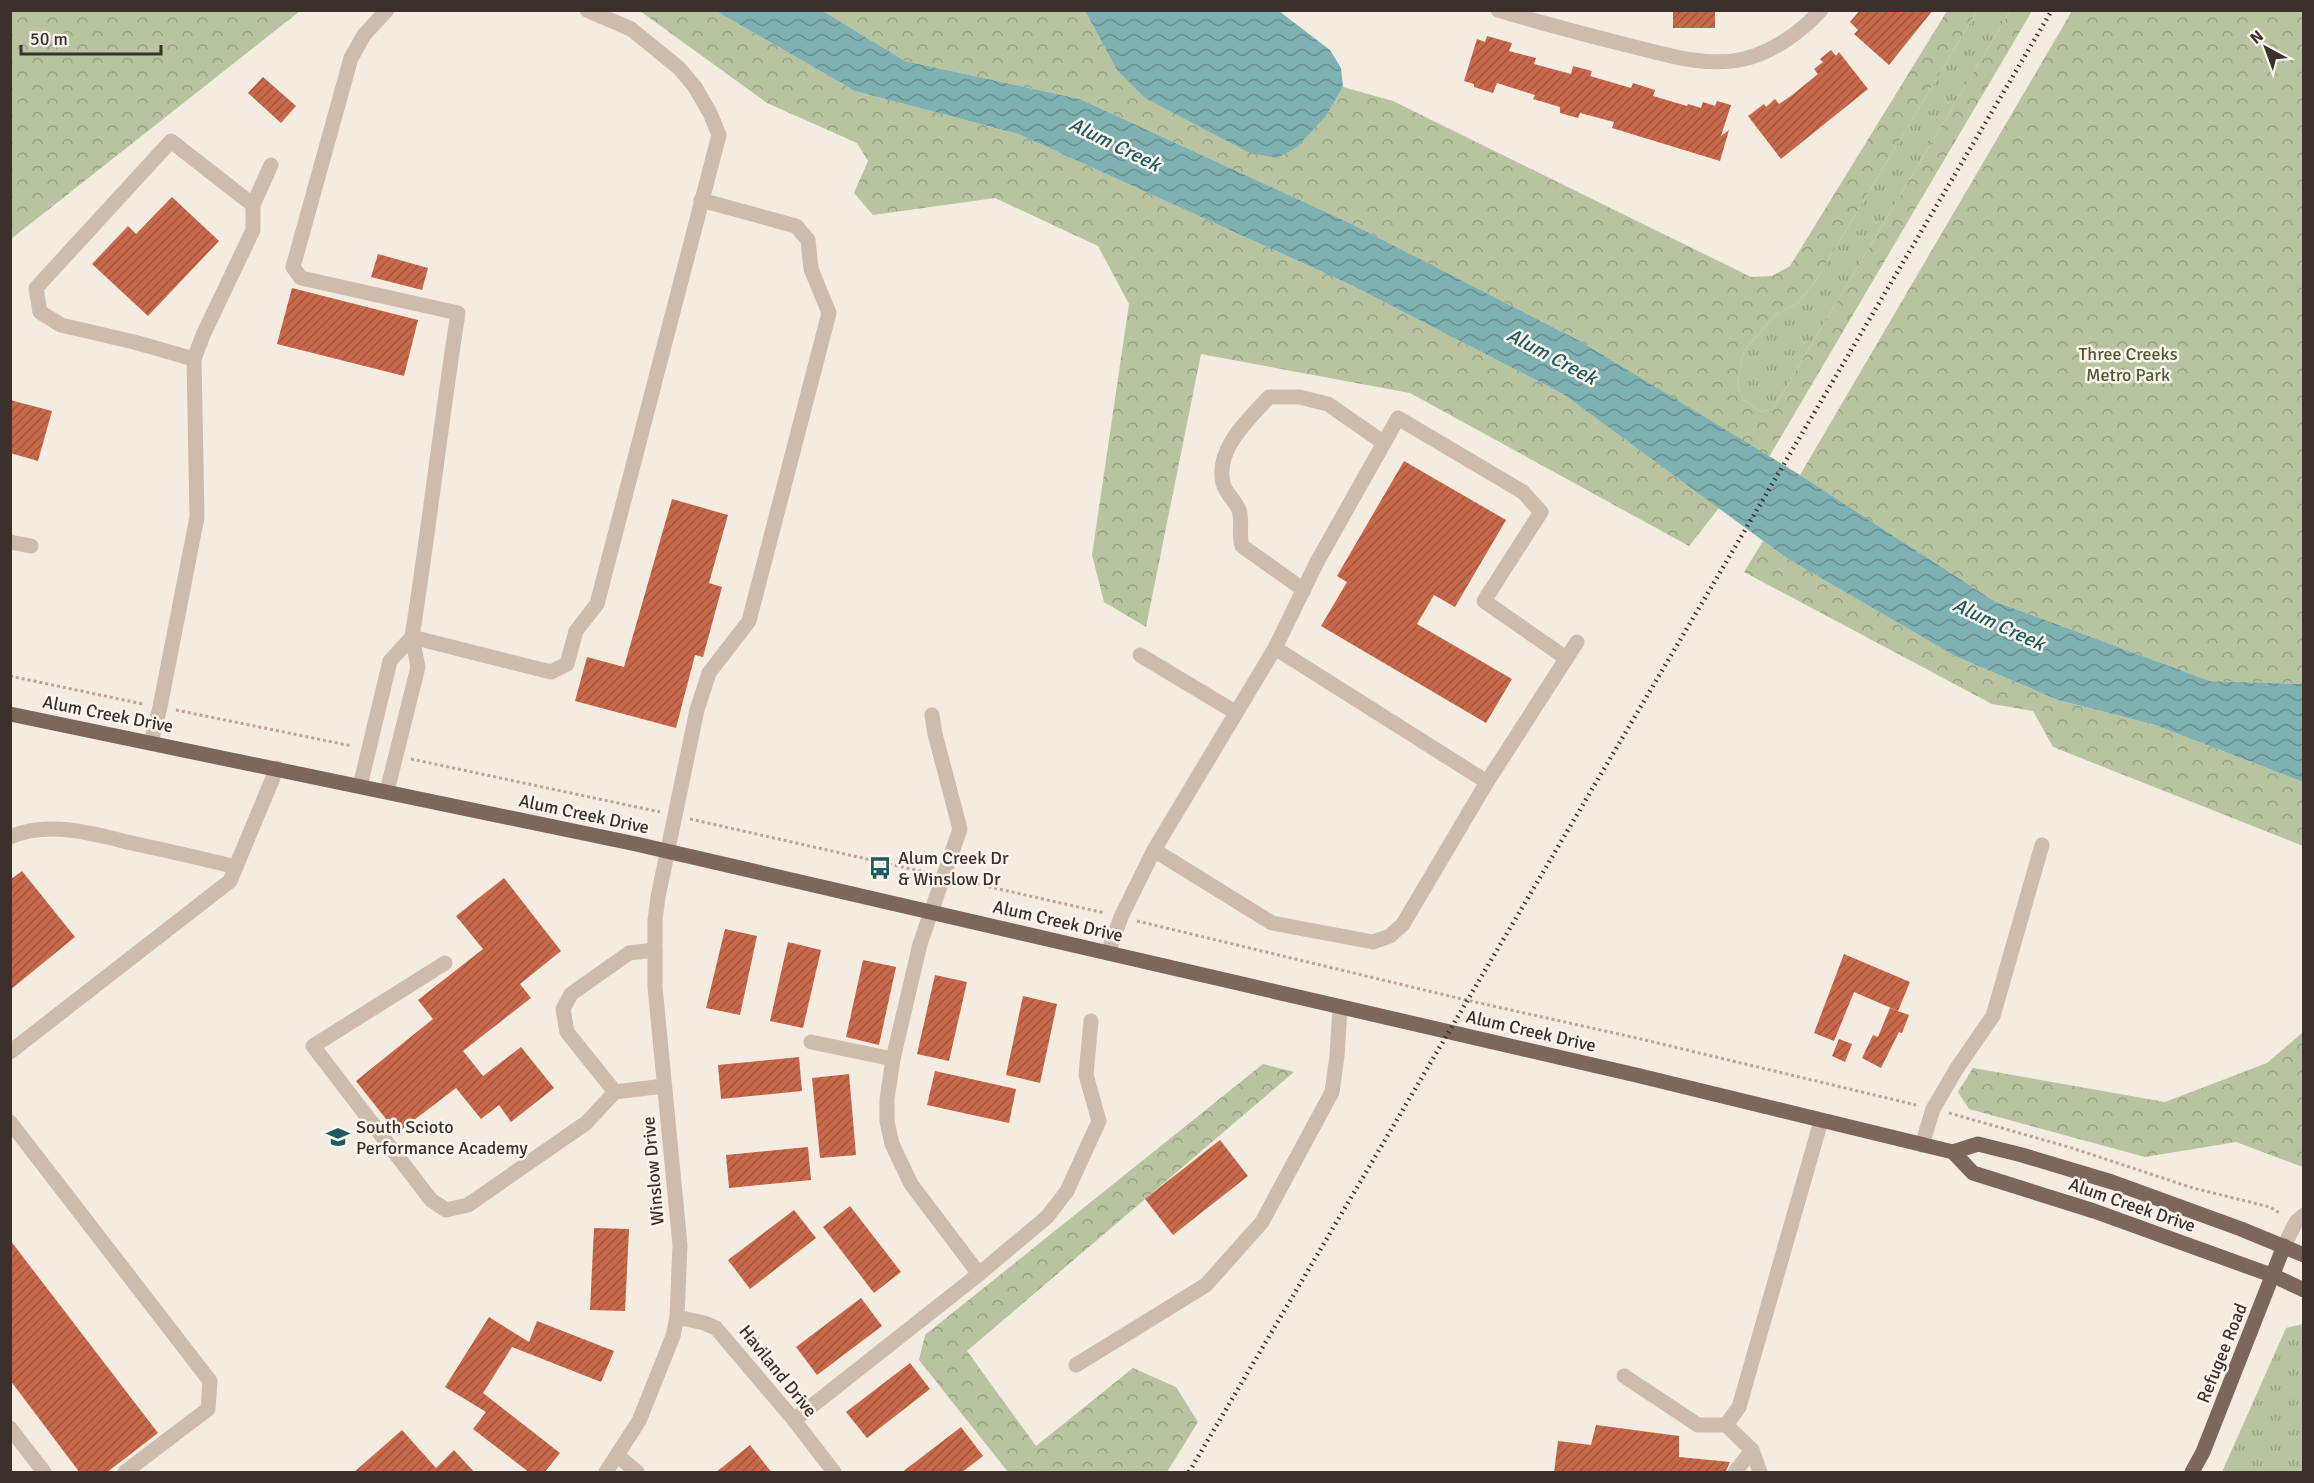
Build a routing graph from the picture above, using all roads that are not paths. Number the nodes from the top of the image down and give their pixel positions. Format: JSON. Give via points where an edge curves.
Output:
{"nodes":[{"id":1,"x":387,"y":10,"type":"edge"},
{"id":2,"x":587,"y":10,"type":"edge"},
{"id":3,"x":1498,"y":10,"type":"edge"},
{"id":4,"x":1821,"y":10,"type":"edge"},
{"id":5,"x":271,"y":165,"type":"dead end"},
{"id":6,"x":701,"y":200,"type":"junction"},
{"id":7,"x":253,"y":205,"type":"junction"},
{"id":8,"x":194,"y":359,"type":"junction"},
{"id":9,"x":1384,"y":443,"type":"junction"},
{"id":10,"x":10,"y":542,"type":"edge"},
{"id":11,"x":31,"y":546,"type":"dead end"},
{"id":12,"x":1304,"y":591,"type":"junction"},
{"id":13,"x":412,"y":637,"type":"junction"},
{"id":14,"x":1577,"y":642,"type":"dead end"},
{"id":15,"x":1275,"y":648,"type":"junction"},
{"id":16,"x":1140,"y":655,"type":"dead end"},
{"id":17,"x":1566,"y":658,"type":"junction"},
{"id":18,"x":1235,"y":712,"type":"junction"},
{"id":19,"x":10,"y":714,"type":"edge"},
{"id":20,"x":932,"y":715,"type":"dead end"},
{"id":21,"x":150,"y":743,"type":"junction"},
{"id":22,"x":277,"y":768,"type":"junction"},
{"id":23,"x":1487,"y":782,"type":"junction"},
{"id":24,"x":360,"y":786,"type":"junction"},
{"id":25,"x":387,"y":791,"type":"junction"},
{"id":26,"x":10,"y":837,"type":"edge"},
{"id":27,"x":2042,"y":845,"type":"dead end"},
{"id":28,"x":1155,"y":850,"type":"junction"},
{"id":29,"x":667,"y":851,"type":"junction"},
{"id":30,"x":236,"y":867,"type":"junction"},
{"id":31,"x":930,"y":911,"type":"junction"},
{"id":32,"x":655,"y":950,"type":"junction"},
{"id":33,"x":1108,"y":953,"type":"junction"},
{"id":34,"x":445,"y":963,"type":"dead end"},
{"id":35,"x":1340,"y":1008,"type":"junction"},
{"id":36,"x":1091,"y":1021,"type":"dead end"},
{"id":37,"x":811,"y":1042,"type":"dead end"},
{"id":38,"x":10,"y":1052,"type":"edge"},
{"id":39,"x":893,"y":1059,"type":"junction"},
{"id":40,"x":664,"y":1086,"type":"junction"},
{"id":41,"x":615,"y":1092,"type":"junction"},
{"id":42,"x":1821,"y":1121,"type":"junction"},
{"id":43,"x":10,"y":1122,"type":"edge"},
{"id":44,"x":1922,"y":1145,"type":"junction"},
{"id":45,"x":1953,"y":1152,"type":"junction"},
{"id":46,"x":2300,"y":1219,"type":"edge"},
{"id":47,"x":2284,"y":1246,"type":"junction"},
{"id":48,"x":2304,"y":1256,"type":"edge"},
{"id":49,"x":979,"y":1274,"type":"junction"},
{"id":50,"x":2274,"y":1276,"type":"junction"},
{"id":51,"x":2304,"y":1290,"type":"edge"},
{"id":52,"x":677,"y":1317,"type":"junction"},
{"id":53,"x":1077,"y":1365,"type":"dead end"},
{"id":54,"x":1624,"y":1376,"type":"dead end"},
{"id":55,"x":794,"y":1420,"type":"junction"},
{"id":56,"x":1726,"y":1425,"type":"junction"},
{"id":57,"x":10,"y":1428,"type":"edge"},
{"id":58,"x":1752,"y":1450,"type":"junction"},
{"id":59,"x":618,"y":1456,"type":"junction"},
{"id":60,"x":44,"y":1473,"type":"edge"},
{"id":61,"x":124,"y":1473,"type":"edge"},
{"id":62,"x":606,"y":1473,"type":"edge"},
{"id":63,"x":637,"y":1473,"type":"edge"},
{"id":64,"x":834,"y":1473,"type":"edge"},
{"id":65,"x":1735,"y":1473,"type":"edge"},
{"id":66,"x":1760,"y":1473,"type":"edge"},
{"id":67,"x":2192,"y":1473,"type":"edge"}],
"edges":[{"from":1,"to":13,"type":"street","via":[[364,35],[351,58],[293,267],[301,278],[458,313]]},
{"from":2,"to":6,"type":"street","via":[[631,30],[679,68],[695,87],[719,135]]},
{"from":3,"to":4,"type":"street","via":[[1686,59],[1725,62],[1764,52],[1800,30]]},
{"from":5,"to":7,"type":"street"},
{"from":6,"to":13,"type":"street","via":[[597,604],[576,630],[567,664],[551,672]]},
{"from":6,"to":29,"type":"street","name":"Winslow Drive","via":[[796,226],[808,240],[811,269],[829,313],[749,621],[709,673],[697,710]]},
{"from":7,"to":8,"type":"street","via":[[253,230]]},
{"from":7,"to":8,"type":"street","via":[[171,141],[36,288],[40,312],[61,325]]},
{"from":8,"to":21,"type":"street","via":[[197,517]]},
{"from":9,"to":12,"type":"street"},
{"from":9,"to":12,"type":"street","via":[[1328,404],[1299,397],[1269,397],[1238,430],[1221,466],[1223,484],[1238,508],[1242,546]]},
{"from":9,"to":17,"type":"street","via":[[1398,417],[1523,492],[1541,512],[1484,601]]},
{"from":10,"to":11,"type":"street"},
{"from":12,"to":15,"type":"street"},
{"from":13,"to":24,"type":"street","via":[[390,661]]},
{"from":13,"to":25,"type":"street","via":[[418,667]]},
{"from":14,"to":17,"type":"street"},
{"from":15,"to":18,"type":"street"},
{"from":15,"to":23,"type":"street"},
{"from":16,"to":18,"type":"street"},
{"from":17,"to":23,"type":"street"},
{"from":18,"to":28,"type":"street"},
{"from":19,"to":21,"type":"main road","name":"Alum Creek Drive"},
{"from":20,"to":31,"type":"street","via":[[960,829]]},
{"from":21,"to":22,"type":"main road","name":"Alum Creek Drive"},
{"from":22,"to":24,"type":"main road","name":"Alum Creek Drive"},
{"from":22,"to":30,"type":"street"},
{"from":23,"to":28,"type":"street","via":[[1403,924],[1390,936],[1373,942],[1272,923]]},
{"from":24,"to":25,"type":"main road","name":"Alum Creek Drive"},
{"from":25,"to":29,"type":"main road","name":"Alum Creek Drive"},
{"from":26,"to":30,"type":"street","via":[[51,829],[79,831]]},
{"from":27,"to":44,"type":"street","via":[[1993,1016],[1933,1109]]},
{"from":28,"to":33,"type":"street","via":[[1121,917]]},
{"from":29,"to":31,"type":"main road","name":"Alum Creek Drive"},
{"from":29,"to":32,"type":"street","name":"Winslow Drive","via":[[655,920]]},
{"from":30,"to":38,"type":"street","via":[[230,881]]},
{"from":31,"to":33,"type":"main road","name":"Alum Creek Drive"},
{"from":31,"to":39,"type":"street"},
{"from":32,"to":40,"type":"street","name":"Winslow Drive"},
{"from":32,"to":41,"type":"street","via":[[629,953],[571,993],[563,1009],[567,1032]]},
{"from":33,"to":35,"type":"main road","name":"Alum Creek Drive"},
{"from":34,"to":41,"type":"street","via":[[313,1046],[431,1200],[446,1210],[468,1205],[586,1123]]},
{"from":35,"to":42,"type":"main road","name":"Alum Creek Drive"},
{"from":35,"to":53,"type":"street","via":[[1332,1092],[1262,1222],[1206,1285]]},
{"from":36,"to":49,"type":"street","via":[[1086,1075],[1098,1121],[1067,1191],[1047,1217]]},
{"from":37,"to":39,"type":"street"},
{"from":39,"to":49,"type":"street","via":[[887,1099],[892,1144],[911,1184]]},
{"from":40,"to":41,"type":"street"},
{"from":40,"to":52,"type":"street","name":"Winslow Drive","via":[[680,1245]]},
{"from":42,"to":44,"type":"main road","name":"Alum Creek Drive"},
{"from":42,"to":56,"type":"street","via":[[1739,1407]]},
{"from":43,"to":61,"type":"street","via":[[210,1381],[208,1409]]},
{"from":44,"to":45,"type":"main road","name":"Alum Creek Drive"},
{"from":45,"to":47,"type":"main road","name":"Alum Creek Drive","via":[[1978,1144],[2022,1155],[2112,1182]]},
{"from":45,"to":50,"type":"main road","name":"Alum Creek Drive","via":[[1973,1173],[2094,1211]]},
{"from":46,"to":47,"type":"street"},
{"from":47,"to":48,"type":"main road","name":"Alum Creek Drive"},
{"from":47,"to":50,"type":"main road","name":"Refugee Road"},
{"from":49,"to":55,"type":"street"},
{"from":50,"to":51,"type":"main road","name":"Alum Creek Drive"},
{"from":50,"to":67,"type":"main road","name":"Refugee Road"},
{"from":52,"to":55,"type":"street","name":"Haviland Drive","via":[[716,1328]]},
{"from":52,"to":59,"type":"street","name":"Winslow Drive","via":[[639,1421]]},
{"from":54,"to":56,"type":"street","via":[[1698,1425]]},
{"from":55,"to":64,"type":"street","name":"Haviland Drive"},
{"from":56,"to":58,"type":"street"},
{"from":57,"to":60,"type":"street"},
{"from":58,"to":65,"type":"street"},
{"from":58,"to":66,"type":"street"},
{"from":59,"to":62,"type":"street","name":"Winslow Drive"},
{"from":59,"to":63,"type":"street"}]}
